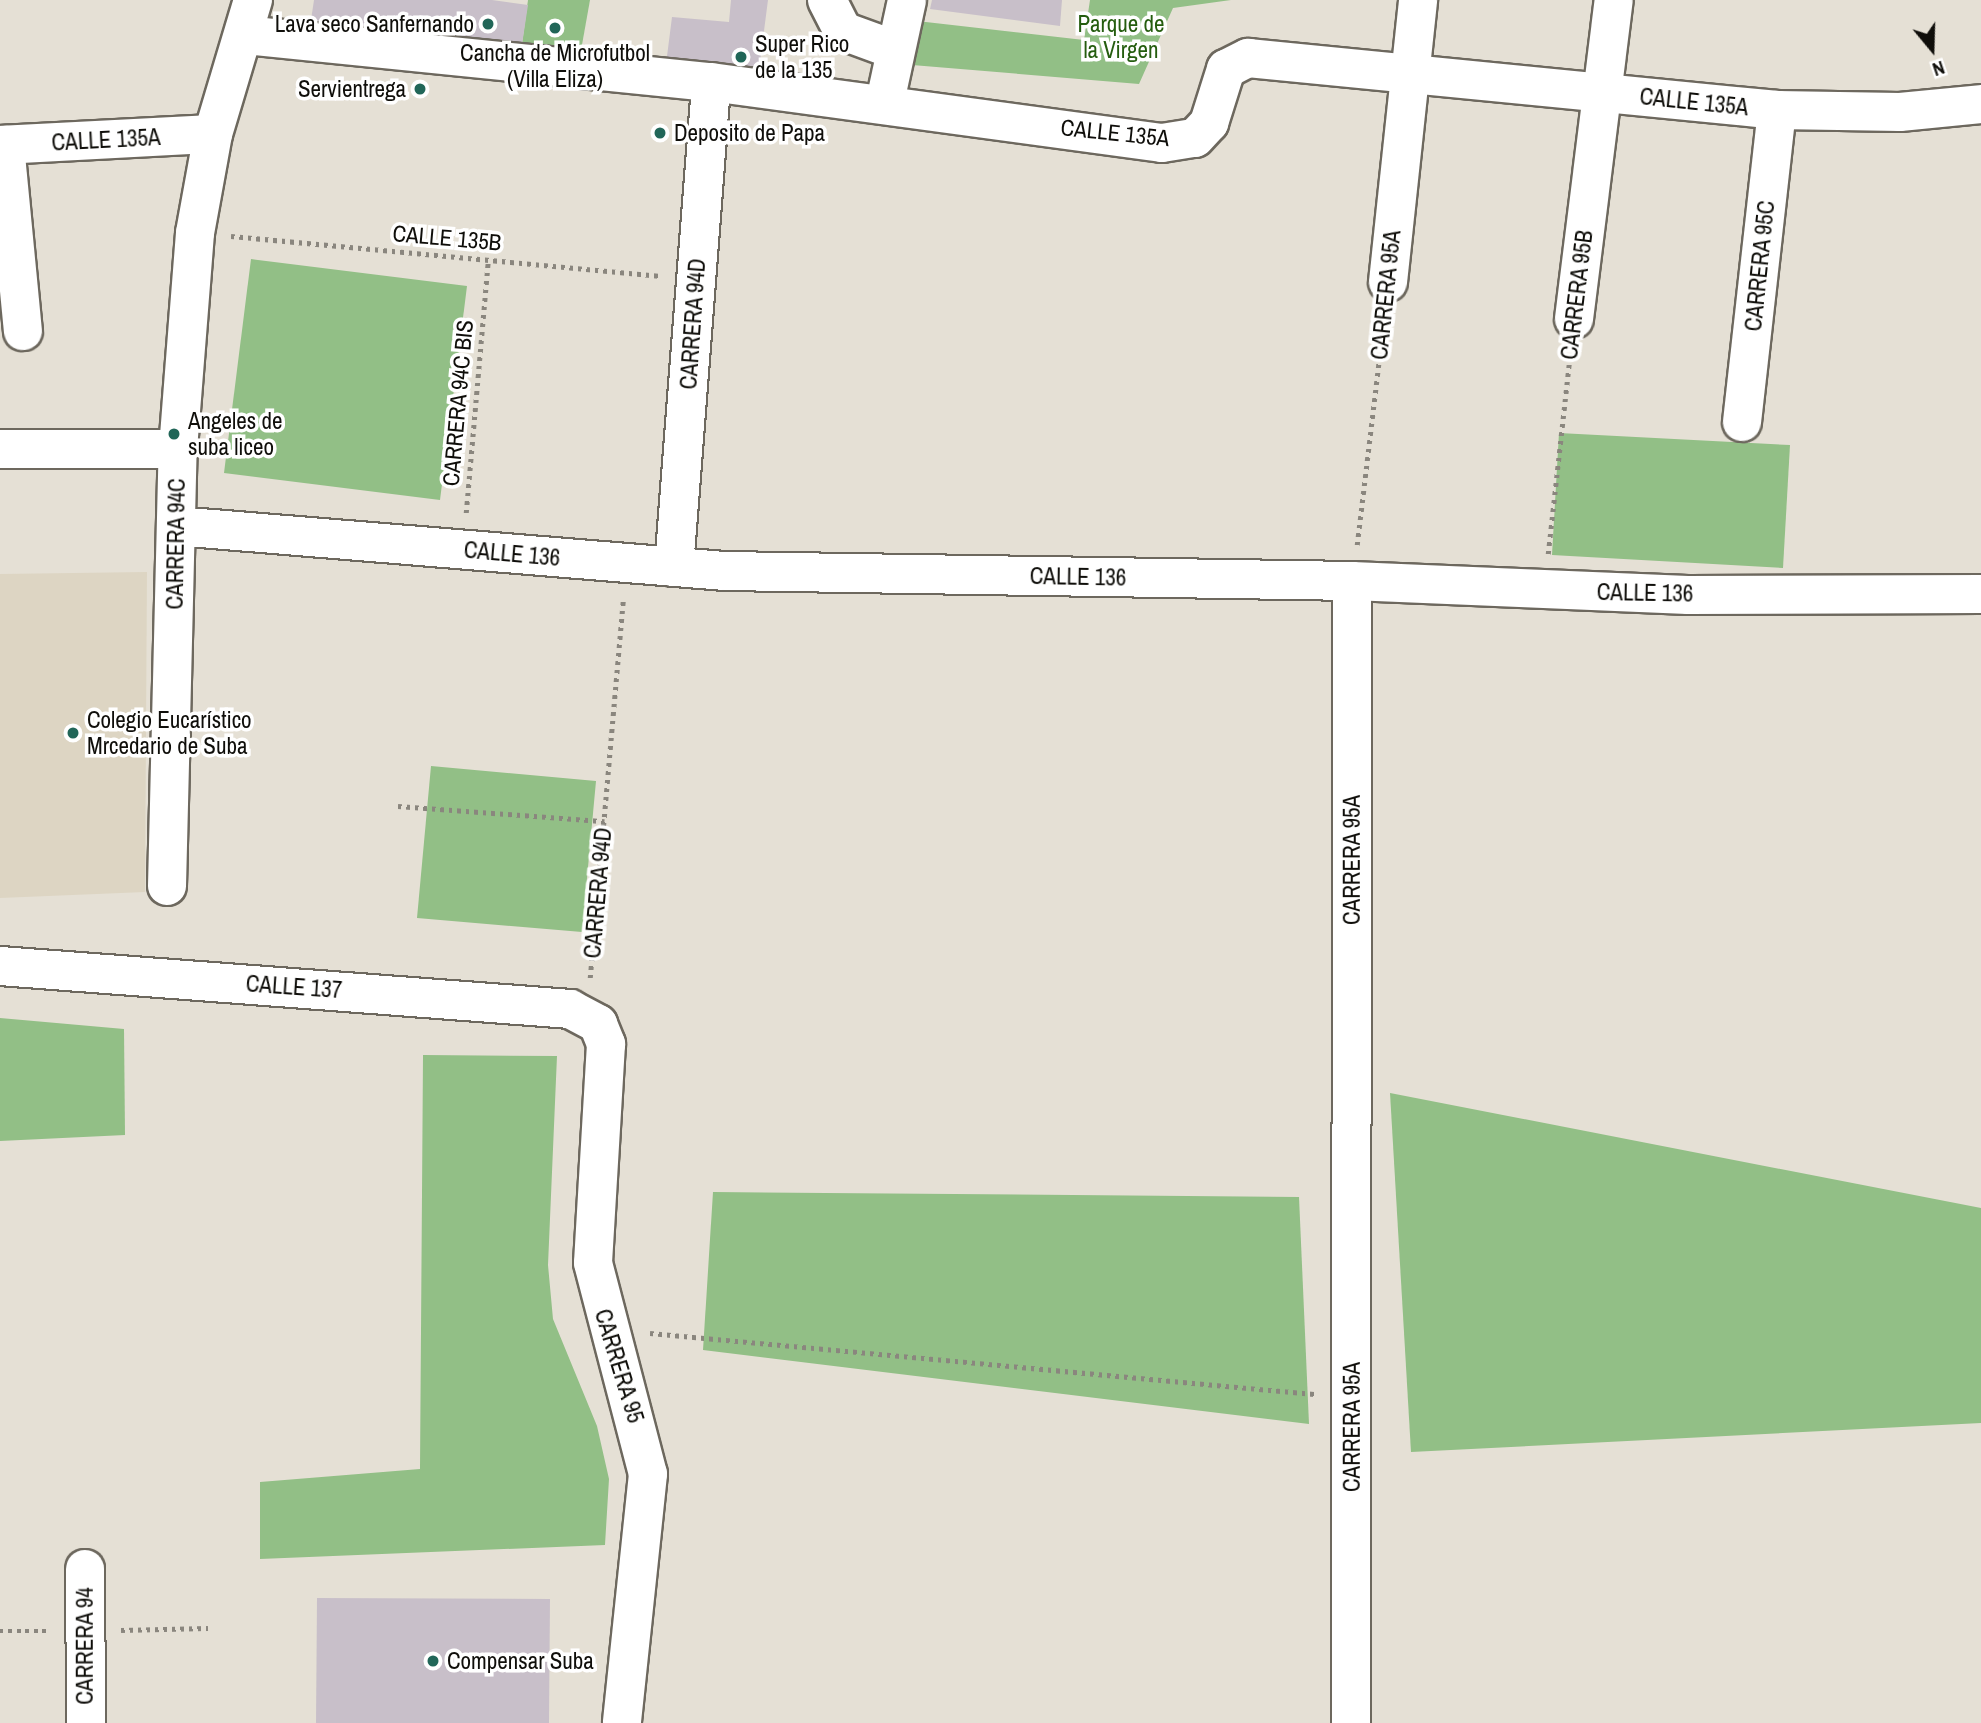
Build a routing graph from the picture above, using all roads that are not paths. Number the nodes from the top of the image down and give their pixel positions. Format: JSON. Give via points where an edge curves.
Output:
{"nodes":[{"id":1,"x":827,"y":0,"type":"edge"},
{"id":2,"x":906,"y":0,"type":"edge"},
{"id":3,"x":1418,"y":0,"type":"edge"},
{"id":4,"x":1614,"y":0,"type":"edge"},
{"id":5,"x":249,"y":18,"type":"edge"},
{"id":6,"x":895,"y":50,"type":"junction"},
{"id":7,"x":1407,"y":74,"type":"junction"},
{"id":8,"x":711,"y":82,"type":"junction"},
{"id":9,"x":1602,"y":93,"type":"junction"},
{"id":10,"x":885,"y":102,"type":"junction"},
{"id":11,"x":1981,"y":104,"type":"edge"},
{"id":12,"x":1777,"y":110,"type":"junction"},
{"id":13,"x":213,"y":134,"type":"junction"},
{"id":14,"x":3,"y":145,"type":"edge"},
{"id":15,"x":1388,"y":282,"type":"road end"},
{"id":16,"x":1574,"y":319,"type":"road end"},
{"id":17,"x":23,"y":331,"type":"dead end"},
{"id":18,"x":1742,"y":422,"type":"dead end"},
{"id":19,"x":0,"y":449,"type":"edge"},
{"id":20,"x":178,"y":449,"type":"junction"},
{"id":21,"x":176,"y":526,"type":"junction"},
{"id":22,"x":674,"y":567,"type":"junction"},
{"id":23,"x":1352,"y":581,"type":"junction"},
{"id":24,"x":1981,"y":594,"type":"edge"},
{"id":25,"x":167,"y":886,"type":"dead end"},
{"id":26,"x":0,"y":966,"type":"edge"},
{"id":27,"x":587,"y":1014,"type":"joint"},
{"id":28,"x":85,"y":1569,"type":"dead end"},
{"id":29,"x":86,"y":1723,"type":"edge"},
{"id":30,"x":622,"y":1723,"type":"edge"},
{"id":31,"x":1351,"y":1723,"type":"edge"}],
"edges":[{"from":1,"to":6,"type":"street","via":[[843,31]]},
{"from":2,"to":6,"type":"street"},
{"from":3,"to":7,"type":"street","name":"CARRERA 95A"},
{"from":4,"to":9,"type":"street","name":"CARRERA 95B"},
{"from":5,"to":8,"type":"street","name":"CALLE 135A"},
{"from":5,"to":13,"type":"street","name":"CARRERA 94C"},
{"from":6,"to":10,"type":"street"},
{"from":7,"to":9,"type":"street","name":"CALLE 135A"},
{"from":7,"to":10,"type":"street","name":"CALLE 135A","via":[[1248,58],[1226,69],[1209,123],[1195,138],[1162,143]]},
{"from":7,"to":15,"type":"street","name":"CARRERA 95A"},
{"from":8,"to":10,"type":"street","name":"CALLE 135A"},
{"from":8,"to":22,"type":"street","name":"CARRERA 94D"},
{"from":9,"to":12,"type":"street","name":"CALLE 135A"},
{"from":9,"to":16,"type":"street","name":"CARRERA 95B"},
{"from":11,"to":12,"type":"street","name":"CALLE 135A","via":[[1900,112]]},
{"from":12,"to":18,"type":"street","name":"CARRERA 95C"},
{"from":13,"to":14,"type":"street","name":"CALLE 135A"},
{"from":13,"to":20,"type":"street","name":"CARRERA 94C","via":[[195,233]]},
{"from":14,"to":17,"type":"street"},
{"from":19,"to":20,"type":"street"},
{"from":20,"to":21,"type":"street","name":"CARRERA 94C"},
{"from":21,"to":22,"type":"street","name":"CALLE 136"},
{"from":21,"to":25,"type":"street","name":"CARRERA 94C"},
{"from":22,"to":23,"type":"street","name":"CALLE 136"},
{"from":23,"to":24,"type":"street","name":"CALLE 136","via":[[1544,591]]},
{"from":23,"to":31,"type":"street","name":"CARRERA 95A"},
{"from":26,"to":27,"type":"street","name":"CALLE 137"},
{"from":27,"to":30,"type":"street","name":"CARRERA 95","via":[[606,1044],[593,1263],[648,1474]]},
{"from":28,"to":29,"type":"street","name":"CARRERA 94"}]}
